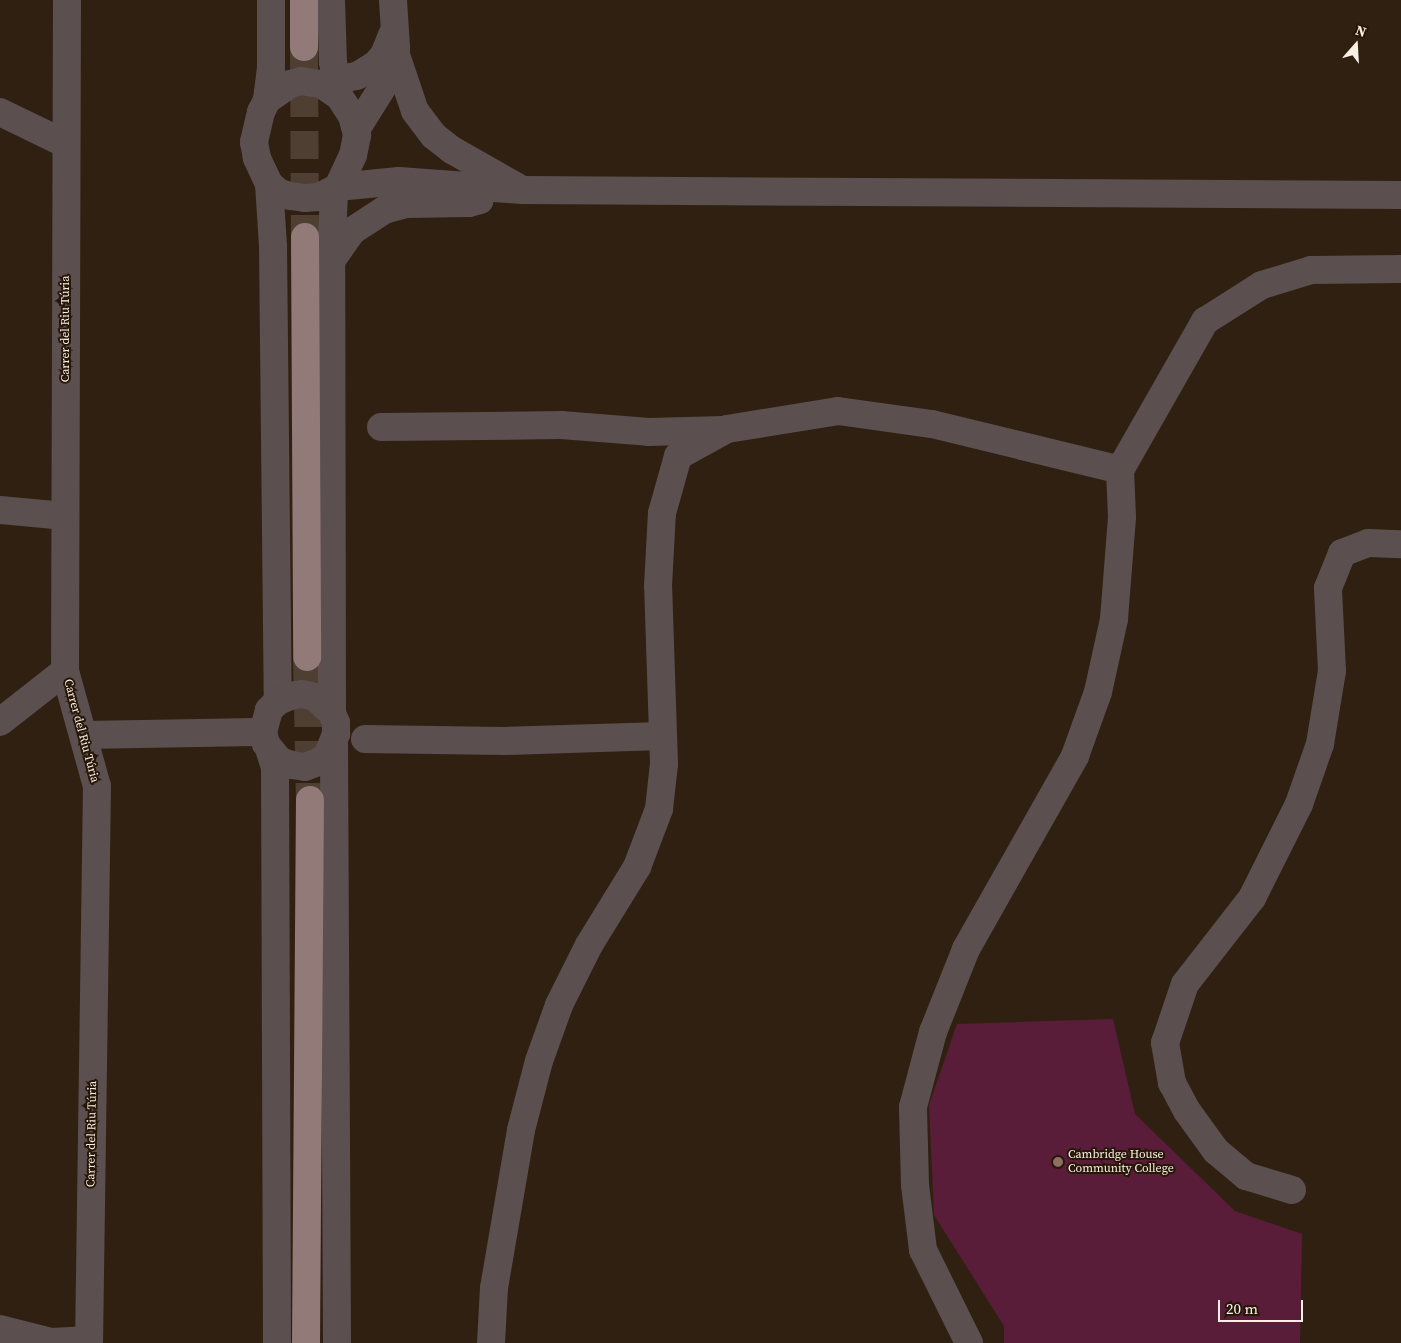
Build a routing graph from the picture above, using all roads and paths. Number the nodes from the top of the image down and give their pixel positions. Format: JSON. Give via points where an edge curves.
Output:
{"nodes":[{"id":1,"x":67,"y":0,"type":"edge"},
{"id":2,"x":271,"y":0,"type":"edge"},
{"id":3,"x":304,"y":0,"type":"edge"},
{"id":4,"x":331,"y":0,"type":"edge"},
{"id":5,"x":393,"y":13,"type":"edge"},
{"id":6,"x":304,"y":47,"type":"tunnel mouth"},
{"id":7,"x":396,"y":55,"type":"junction"},
{"id":8,"x":332,"y":87,"type":"junction"},
{"id":9,"x":267,"y":100,"type":"junction"},
{"id":10,"x":0,"y":112,"type":"edge"},
{"id":11,"x":357,"y":128,"type":"junction"},
{"id":12,"x":66,"y":144,"type":"junction"},
{"id":13,"x":269,"y":184,"type":"junction"},
{"id":14,"x":336,"y":189,"type":"junction"},
{"id":15,"x":523,"y":190,"type":"junction"},
{"id":16,"x":1401,"y":195,"type":"edge"},
{"id":17,"x":305,"y":237,"type":"tunnel mouth"},
{"id":18,"x":330,"y":261,"type":"junction"},
{"id":19,"x":1401,"y":268,"type":"edge"},
{"id":20,"x":381,"y":427,"type":"dead end"},
{"id":21,"x":727,"y":429,"type":"junction"},
{"id":22,"x":1120,"y":470,"type":"junction"},
{"id":23,"x":0,"y":510,"type":"edge"},
{"id":24,"x":65,"y":516,"type":"junction"},
{"id":25,"x":1401,"y":544,"type":"edge"},
{"id":26,"x":307,"y":656,"type":"tunnel mouth"},
{"id":27,"x":65,"y":671,"type":"junction"},
{"id":28,"x":278,"y":701,"type":"junction"},
{"id":29,"x":332,"y":713,"type":"junction"},
{"id":30,"x":0,"y":722,"type":"edge"},
{"id":31,"x":84,"y":735,"type":"junction"},
{"id":32,"x":662,"y":736,"type":"junction"},
{"id":33,"x":364,"y":740,"type":"dead end"},
{"id":34,"x":267,"y":742,"type":"junction"},
{"id":35,"x":334,"y":745,"type":"junction"},
{"id":36,"x":310,"y":800,"type":"tunnel mouth"},
{"id":37,"x":1292,"y":1190,"type":"dead end"},
{"id":38,"x":0,"y":1329,"type":"edge"},
{"id":39,"x":89,"y":1342,"type":"edge"},
{"id":40,"x":278,"y":1343,"type":"edge"},
{"id":41,"x":306,"y":1343,"type":"edge"},
{"id":42,"x":337,"y":1343,"type":"edge"},
{"id":43,"x":491,"y":1343,"type":"edge"},
{"id":44,"x":969,"y":1343,"type":"edge"}],
"edges":[{"from":1,"to":12,"type":"street","name":"Carrer del Riu Túria"},
{"from":2,"to":9,"type":"street"},
{"from":3,"to":6,"type":"main road"},
{"from":4,"to":8,"type":"street"},
{"from":5,"to":7,"type":"street"},
{"from":5,"to":8,"type":"street","via":[[390,42],[376,64]]},
{"from":7,"to":11,"type":"street","via":[[389,77]]},
{"from":7,"to":15,"type":"street","via":[[415,111],[434,136],[452,150]]},
{"from":8,"to":9,"type":"street","via":[[302,81],[290,84]]},
{"from":8,"to":11,"type":"street"},
{"from":9,"to":13,"type":"street","via":[[254,142],[257,158]]},
{"from":10,"to":12,"type":"street"},
{"from":11,"to":14,"type":"street","via":[[353,155]]},
{"from":12,"to":24,"type":"street","name":"Carrer del Riu Túria"},
{"from":13,"to":14,"type":"street","via":[[290,196],[318,196]]},
{"from":13,"to":28,"type":"street","via":[[273,246]]},
{"from":14,"to":15,"type":"street","via":[[400,181]]},
{"from":14,"to":18,"type":"street"},
{"from":15,"to":16,"type":"street"},
{"from":15,"to":18,"type":"street","via":[[469,203],[407,204],[384,210],[352,231]]},
{"from":17,"to":26,"type":"main road"},
{"from":18,"to":29,"type":"street"},
{"from":19,"to":22,"type":"street","via":[[1311,270],[1262,285],[1205,321]]},
{"from":20,"to":21,"type":"street","via":[[561,424],[649,432]]},
{"from":21,"to":22,"type":"street","via":[[838,411],[932,424]]},
{"from":21,"to":32,"type":"street","via":[[678,456],[662,513],[658,586]]},
{"from":22,"to":44,"type":"street","via":[[1122,517],[1114,619],[1098,692],[1075,756],[966,949],[933,1032],[912,1107],[915,1185],[923,1250]]},
{"from":23,"to":24,"type":"street"},
{"from":24,"to":27,"type":"street","name":"Carrer del Riu Túria"},
{"from":25,"to":37,"type":"street","via":[[1368,543],[1342,553],[1328,588],[1332,671],[1320,744],[1299,804],[1252,898],[1185,984],[1165,1043],[1172,1083],[1187,1111],[1216,1151],[1246,1176]]},
{"from":27,"to":30,"type":"street"},
{"from":27,"to":31,"type":"street","name":"Carrer del Riu Túria"},
{"from":28,"to":29,"type":"street","via":[[302,694],[315,697]]},
{"from":28,"to":34,"type":"street","via":[[269,710]]},
{"from":29,"to":35,"type":"street","via":[[336,723]]},
{"from":31,"to":34,"type":"street"},
{"from":31,"to":39,"type":"street","name":"Carrer del Riu Túria","via":[[96,786]]},
{"from":32,"to":33,"type":"street","via":[[504,741]]},
{"from":32,"to":43,"type":"street","via":[[664,764],[659,809],[637,867],[584,954],[559,1005],[539,1061],[521,1130],[495,1278]]},
{"from":34,"to":35,"type":"street","via":[[280,760],[292,766],[306,767],[321,761]]},
{"from":34,"to":40,"type":"street","via":[[275,767]]},
{"from":35,"to":42,"type":"street"},
{"from":36,"to":41,"type":"main road"},
{"from":38,"to":39,"type":"street","via":[[50,1342]]}]}
